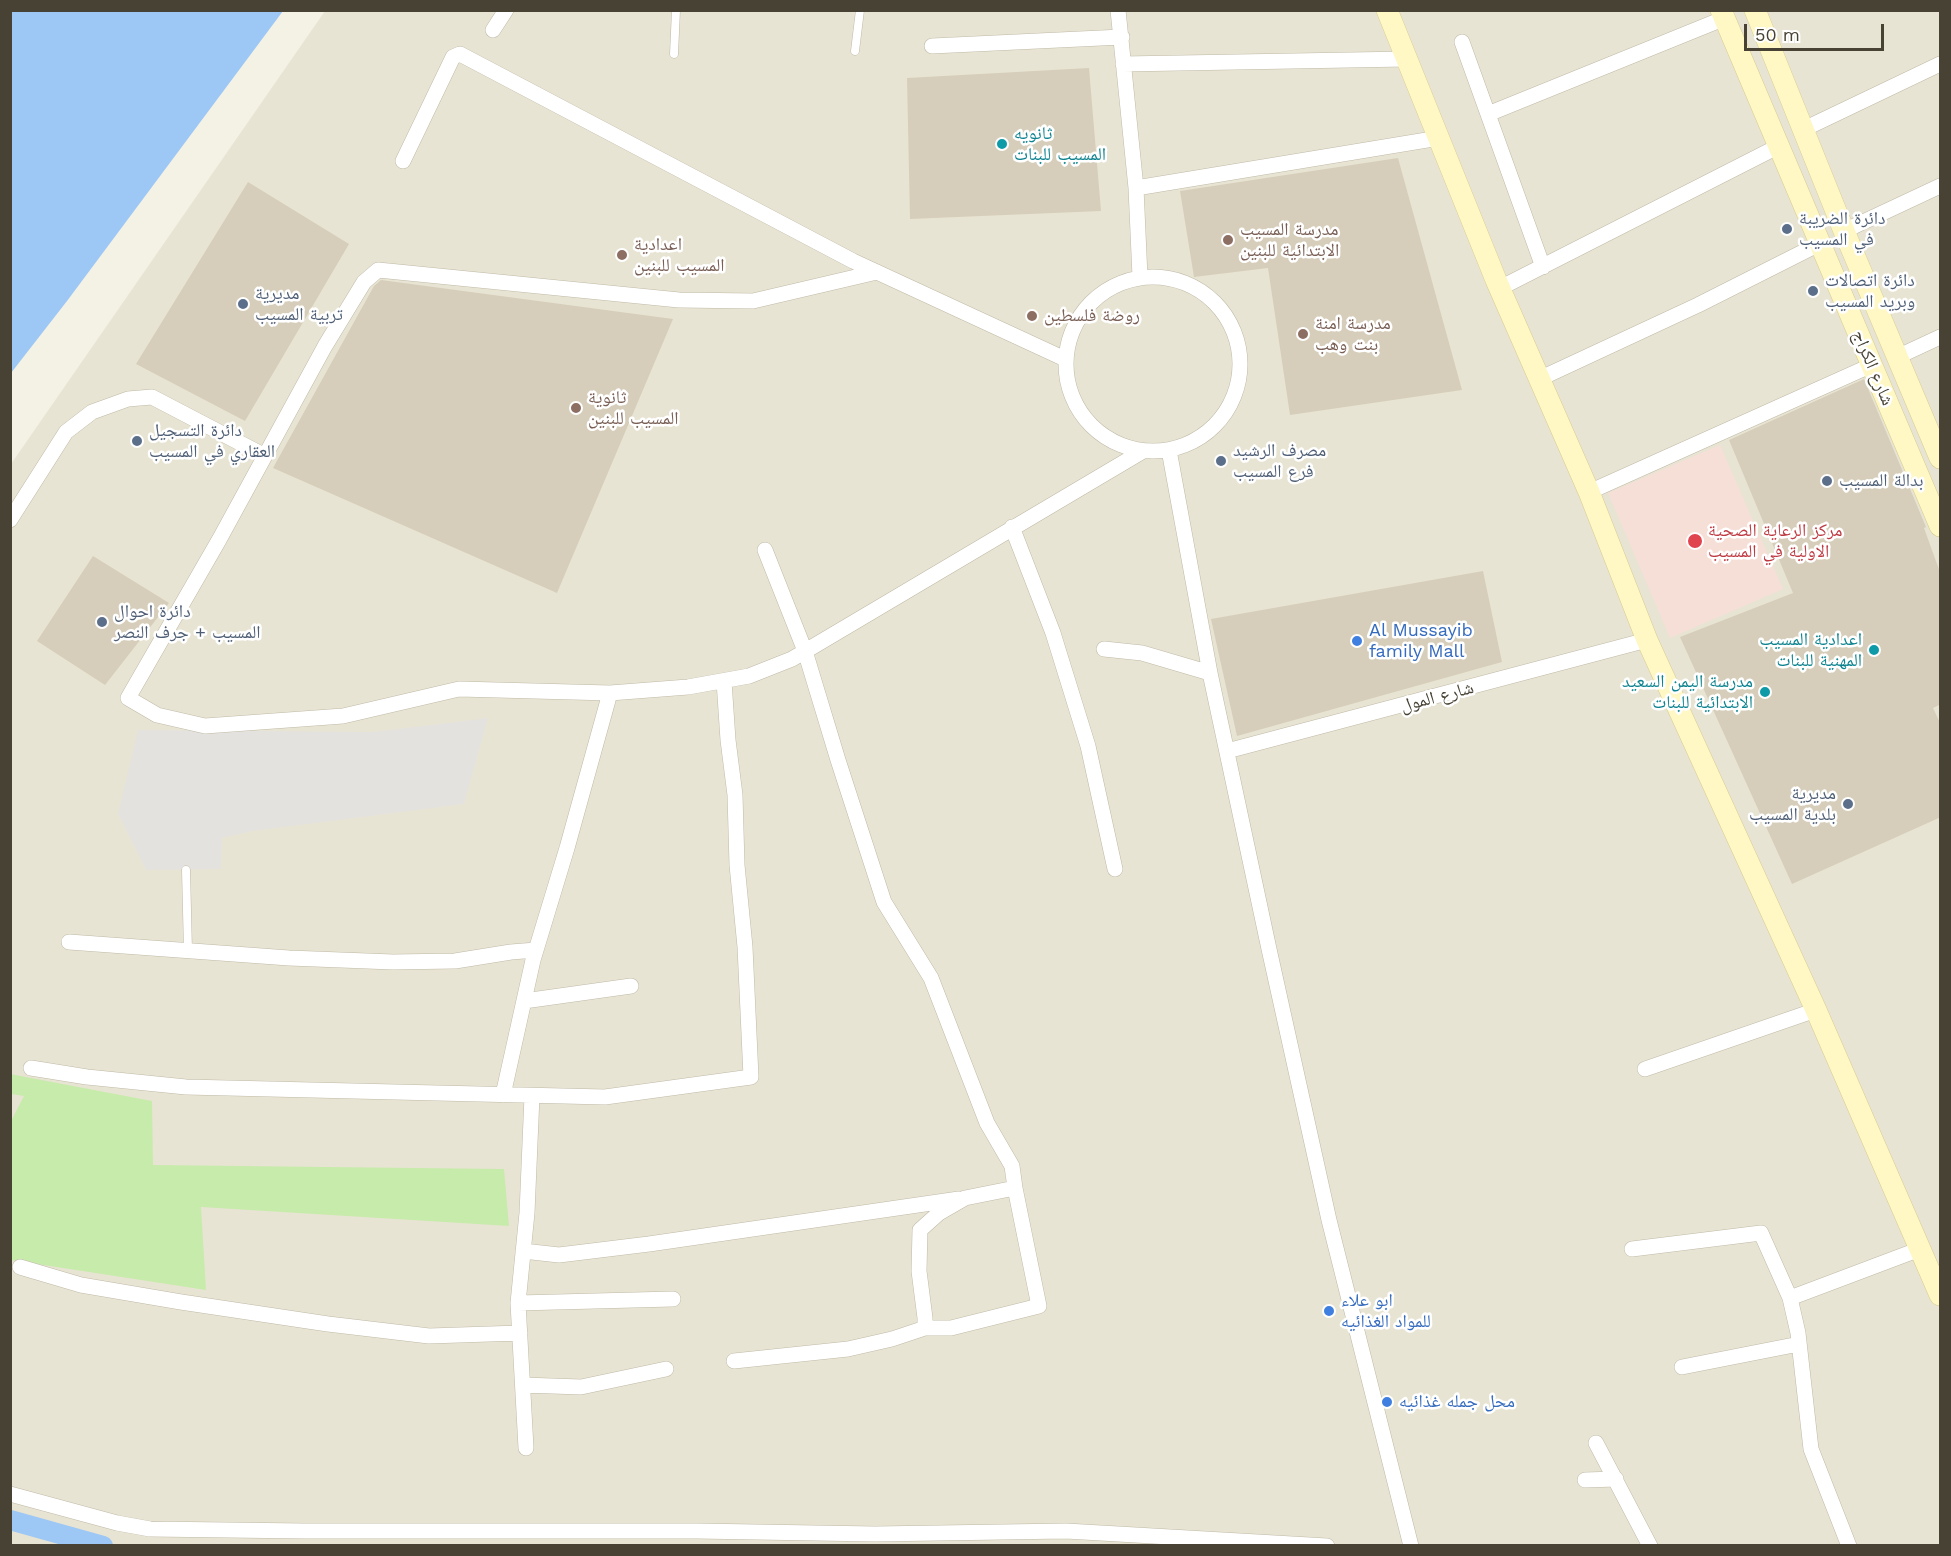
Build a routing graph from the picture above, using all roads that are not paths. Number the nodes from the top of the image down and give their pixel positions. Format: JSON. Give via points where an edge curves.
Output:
{"nodes":[{"id":1,"x":506,"y":10,"type":"edge"},
{"id":2,"x":676,"y":10,"type":"edge"},
{"id":3,"x":860,"y":10,"type":"edge"},
{"id":4,"x":1118,"y":10,"type":"edge"},
{"id":5,"x":1387,"y":10,"type":"edge"},
{"id":6,"x":1755,"y":10,"type":"edge"},
{"id":7,"x":1723,"y":14,"type":"edge"},
{"id":8,"x":493,"y":30,"type":"dead end"},
{"id":9,"x":1122,"y":37,"type":"junction"},
{"id":10,"x":1462,"y":42,"type":"dead end"},
{"id":11,"x":932,"y":45,"type":"dead end"},
{"id":12,"x":855,"y":51,"type":"dead end"},
{"id":13,"x":674,"y":54,"type":"dead end"},
{"id":14,"x":1407,"y":59,"type":"junction"},
{"id":15,"x":1123,"y":64,"type":"junction"},
{"id":16,"x":1941,"y":64,"type":"edge"},
{"id":17,"x":1488,"y":114,"type":"junction"},
{"id":18,"x":1803,"y":130,"type":"junction"},
{"id":19,"x":1439,"y":138,"type":"junction"},
{"id":20,"x":1779,"y":146,"type":"junction"},
{"id":21,"x":404,"y":161,"type":"dead end"},
{"id":22,"x":1941,"y":186,"type":"edge"},
{"id":23,"x":1136,"y":188,"type":"junction"},
{"id":24,"x":1844,"y":231,"type":"junction"},
{"id":25,"x":1819,"y":244,"type":"junction"},
{"id":26,"x":1543,"y":267,"type":"junction"},
{"id":27,"x":876,"y":272,"type":"junction"},
{"id":28,"x":1140,"y":277,"type":"junction"},
{"id":29,"x":1500,"y":288,"type":"junction"},
{"id":30,"x":1941,"y":337,"type":"edge"},
{"id":31,"x":1898,"y":357,"type":"junction"},
{"id":32,"x":1065,"y":359,"type":"junction"},
{"id":33,"x":1872,"y":365,"type":"junction"},
{"id":34,"x":1539,"y":378,"type":"junction"},
{"id":35,"x":1168,"y":450,"type":"junction"},
{"id":36,"x":1143,"y":451,"type":"junction"},
{"id":37,"x":265,"y":456,"type":"junction"},
{"id":38,"x":1941,"y":458,"type":"edge"},
{"id":39,"x":1589,"y":492,"type":"junction"},
{"id":40,"x":10,"y":520,"type":"edge"},
{"id":41,"x":1941,"y":526,"type":"edge"},
{"id":42,"x":1012,"y":527,"type":"junction"},
{"id":43,"x":765,"y":550,"type":"dead end"},
{"id":44,"x":1647,"y":640,"type":"junction"},
{"id":45,"x":1104,"y":649,"type":"dead end"},
{"id":46,"x":805,"y":651,"type":"junction"},
{"id":47,"x":1210,"y":673,"type":"junction"},
{"id":48,"x":724,"y":681,"type":"junction"},
{"id":49,"x":610,"y":693,"type":"junction"},
{"id":50,"x":1227,"y":751,"type":"junction"},
{"id":51,"x":1115,"y":869,"type":"dead end"},
{"id":52,"x":186,"y":870,"type":"dead end"},
{"id":53,"x":69,"y":942,"type":"dead end"},
{"id":54,"x":536,"y":950,"type":"junction"},
{"id":55,"x":188,"y":951,"type":"junction"},
{"id":56,"x":631,"y":986,"type":"dead end"},
{"id":57,"x":524,"y":1001,"type":"junction"},
{"id":58,"x":1816,"y":1010,"type":"junction"},
{"id":59,"x":31,"y":1068,"type":"dead end"},
{"id":60,"x":1645,"y":1069,"type":"dead end"},
{"id":61,"x":503,"y":1095,"type":"junction"},
{"id":62,"x":532,"y":1096,"type":"junction"},
{"id":63,"x":1015,"y":1188,"type":"junction"},
{"id":64,"x":965,"y":1198,"type":"junction"},
{"id":65,"x":1920,"y":1248,"type":"junction"},
{"id":66,"x":1632,"y":1249,"type":"dead end"},
{"id":67,"x":523,"y":1251,"type":"junction"},
{"id":68,"x":20,"y":1267,"type":"dead end"},
{"id":69,"x":1941,"y":1295,"type":"edge"},
{"id":70,"x":1790,"y":1298,"type":"junction"},
{"id":71,"x":673,"y":1299,"type":"dead end"},
{"id":72,"x":518,"y":1303,"type":"junction"},
{"id":73,"x":925,"y":1328,"type":"junction"},
{"id":74,"x":520,"y":1333,"type":"junction"},
{"id":75,"x":1799,"y":1344,"type":"junction"},
{"id":76,"x":734,"y":1361,"type":"dead end"},
{"id":77,"x":1682,"y":1367,"type":"dead end"},
{"id":78,"x":666,"y":1369,"type":"dead end"},
{"id":79,"x":523,"y":1386,"type":"junction"},
{"id":80,"x":1596,"y":1443,"type":"dead end"},
{"id":81,"x":526,"y":1448,"type":"dead end"},
{"id":82,"x":1616,"y":1479,"type":"junction"},
{"id":83,"x":1585,"y":1480,"type":"dead end"},
{"id":84,"x":10,"y":1494,"type":"edge"},
{"id":85,"x":1327,"y":1545,"type":"edge"},
{"id":86,"x":1411,"y":1545,"type":"edge"},
{"id":87,"x":1650,"y":1545,"type":"edge"},
{"id":88,"x":1849,"y":1545,"type":"edge"}],
"edges":[{"from":1,"to":8,"type":"street"},
{"from":2,"to":13,"type":"lane"},
{"from":3,"to":12,"type":"lane"},
{"from":4,"to":9,"type":"street"},
{"from":5,"to":14,"type":"street"},
{"from":6,"to":18,"type":"street","name":"شارع الكراج"},
{"from":7,"to":17,"type":"street"},
{"from":7,"to":20,"type":"street","name":"شارع الكراج"},
{"from":9,"to":11,"type":"street"},
{"from":9,"to":15,"type":"street"},
{"from":10,"to":17,"type":"street"},
{"from":14,"to":15,"type":"street"},
{"from":14,"to":19,"type":"street"},
{"from":15,"to":23,"type":"street"},
{"from":16,"to":18,"type":"street"},
{"from":17,"to":26,"type":"street"},
{"from":18,"to":24,"type":"street","name":"شارع الكراج"},
{"from":19,"to":23,"type":"street"},
{"from":19,"to":29,"type":"street"},
{"from":20,"to":25,"type":"street","name":"شارع الكراج"},
{"from":20,"to":26,"type":"street"},
{"from":21,"to":27,"type":"street","via":[[453,57],[460,54]]},
{"from":22,"to":24,"type":"street"},
{"from":23,"to":28,"type":"street"},
{"from":24,"to":31,"type":"street","name":"شارع الكراج"},
{"from":25,"to":33,"type":"street","name":"شارع الكراج"},
{"from":25,"to":34,"type":"street"},
{"from":26,"to":29,"type":"street"},
{"from":27,"to":32,"type":"street"},
{"from":27,"to":37,"type":"street","via":[[753,301],[679,300],[378,270],[364,282],[352,301]]},
{"from":28,"to":32,"type":"street","via":[[1096,296],[1073,328]]},
{"from":28,"to":35,"type":"street","via":[[1171,278],[1199,289],[1222,309],[1238,345],[1241,365],[1236,394],[1220,420],[1197,440]]},
{"from":29,"to":34,"type":"street"},
{"from":30,"to":31,"type":"street"},
{"from":31,"to":38,"type":"street","name":"شارع الكراج"},
{"from":32,"to":36,"type":"street","via":[[1074,402],[1086,420],[1121,446]]},
{"from":33,"to":39,"type":"street"},
{"from":33,"to":41,"type":"street","name":"شارع الكراج"},
{"from":34,"to":39,"type":"street"},
{"from":35,"to":36,"type":"street"},
{"from":35,"to":47,"type":"street"},
{"from":36,"to":42,"type":"street"},
{"from":37,"to":40,"type":"street","via":[[152,397],[128,399],[92,412],[66,432]]},
{"from":37,"to":49,"type":"street","via":[[128,698],[157,715],[206,728],[343,716],[459,689]]},
{"from":39,"to":44,"type":"street"},
{"from":42,"to":46,"type":"street"},
{"from":42,"to":51,"type":"street","via":[[1053,633],[1088,746]]},
{"from":43,"to":46,"type":"street"},
{"from":44,"to":50,"type":"street","name":"شارع المول"},
{"from":44,"to":58,"type":"street"},
{"from":45,"to":47,"type":"street","via":[[1142,653]]},
{"from":46,"to":48,"type":"street","via":[[749,676]]},
{"from":46,"to":63,"type":"street","via":[[884,902],[931,978],[987,1123],[1012,1166]]},
{"from":47,"to":50,"type":"street"},
{"from":48,"to":49,"type":"street"},
{"from":48,"to":62,"type":"street","via":[[735,795],[751,1077],[605,1097]]},
{"from":49,"to":54,"type":"street"},
{"from":50,"to":86,"type":"street","via":[[1329,1220]]},
{"from":52,"to":55,"type":"lane"},
{"from":53,"to":55,"type":"street"},
{"from":54,"to":55,"type":"street","via":[[455,961],[404,962]]},
{"from":54,"to":57,"type":"street"},
{"from":56,"to":57,"type":"street"},
{"from":57,"to":61,"type":"street"},
{"from":58,"to":60,"type":"street"},
{"from":58,"to":65,"type":"street"},
{"from":59,"to":61,"type":"street","via":[[186,1087]]},
{"from":61,"to":62,"type":"street"},
{"from":62,"to":67,"type":"street"},
{"from":63,"to":64,"type":"street"},
{"from":63,"to":73,"type":"street","via":[[1039,1306],[951,1328]]},
{"from":64,"to":67,"type":"street","via":[[559,1255]]},
{"from":64,"to":73,"type":"street","via":[[920,1230],[919,1271]]},
{"from":65,"to":69,"type":"street"},
{"from":65,"to":70,"type":"street"},
{"from":66,"to":70,"type":"street","via":[[1761,1233]]},
{"from":67,"to":72,"type":"street"},
{"from":68,"to":74,"type":"street","via":[[81,1285],[328,1324],[429,1336]]},
{"from":70,"to":75,"type":"street"},
{"from":71,"to":72,"type":"street"},
{"from":72,"to":74,"type":"street"},
{"from":73,"to":76,"type":"street","via":[[848,1349]]},
{"from":74,"to":79,"type":"street"},
{"from":75,"to":77,"type":"street"},
{"from":75,"to":88,"type":"street","via":[[1811,1449]]},
{"from":78,"to":79,"type":"street","via":[[581,1387]]},
{"from":79,"to":81,"type":"street"},
{"from":80,"to":82,"type":"street"},
{"from":82,"to":83,"type":"street"},
{"from":82,"to":87,"type":"street"},
{"from":84,"to":85,"type":"street","via":[[150,1529],[1066,1532]]}]}
